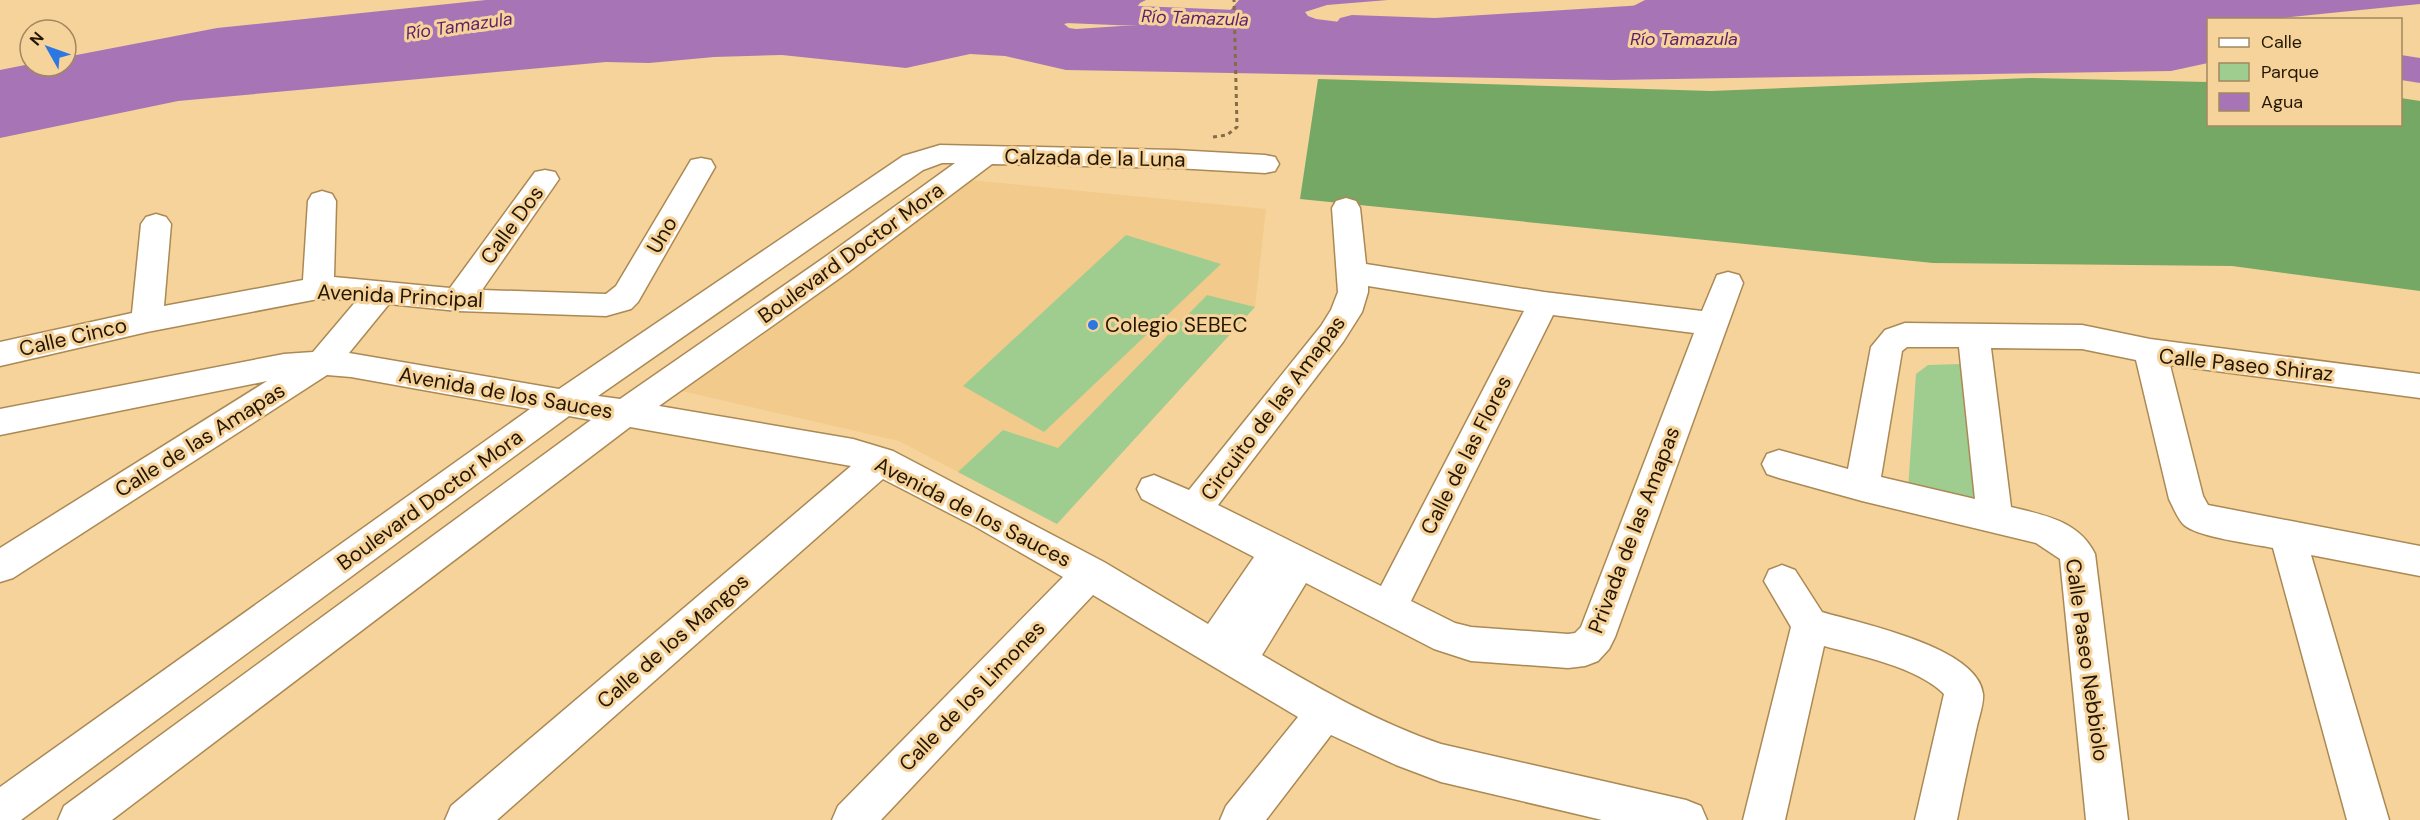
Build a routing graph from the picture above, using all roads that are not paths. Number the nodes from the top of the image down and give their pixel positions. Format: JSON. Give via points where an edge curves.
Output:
{"nodes":[{"id":1,"x":986,"y":155,"type":"junction"},
{"id":2,"x":925,"y":158,"type":"joint"},
{"id":3,"x":1265,"y":164,"type":"dead end"},
{"id":4,"x":701,"y":167,"type":"dead end"},
{"id":5,"x":545,"y":180,"type":"dead end"},
{"id":6,"x":322,"y":201,"type":"dead end"},
{"id":7,"x":1346,"y":208,"type":"dead end"},
{"id":8,"x":156,"y":224,"type":"dead end"},
{"id":9,"x":1353,"y":273,"type":"junction"},
{"id":10,"x":1728,"y":283,"type":"dead end"},
{"id":11,"x":318,"y":288,"type":"junction"},
{"id":12,"x":381,"y":293,"type":"junction"},
{"id":13,"x":458,"y":300,"type":"junction"},
{"id":14,"x":620,"y":301,"type":"joint"},
{"id":15,"x":1544,"y":303,"type":"junction"},
{"id":16,"x":147,"y":321,"type":"junction"},
{"id":17,"x":1713,"y":324,"type":"junction"},
{"id":18,"x":1974,"y":337,"type":"junction"},
{"id":19,"x":2150,"y":351,"type":"junction"},
{"id":20,"x":0,"y":354,"type":"edge"},
{"id":21,"x":322,"y":363,"type":"junction"},
{"id":22,"x":2420,"y":386,"type":"edge"},
{"id":23,"x":563,"y":403,"type":"junction"},
{"id":24,"x":624,"y":414,"type":"junction"},
{"id":25,"x":0,"y":422,"type":"edge"},
{"id":26,"x":880,"y":461,"type":"junction"},
{"id":27,"x":1779,"y":464,"type":"dead end"},
{"id":28,"x":1862,"y":487,"type":"junction"},
{"id":29,"x":1154,"y":489,"type":"dead end"},
{"id":30,"x":1195,"y":510,"type":"junction"},
{"id":31,"x":1995,"y":518,"type":"junction"},
{"id":32,"x":2287,"y":534,"type":"junction"},
{"id":33,"x":1288,"y":557,"type":"junction"},
{"id":34,"x":2420,"y":561,"type":"edge"},
{"id":35,"x":0,"y":567,"type":"edge"},
{"id":36,"x":1090,"y":573,"type":"junction"},
{"id":37,"x":1782,"y":581,"type":"dead end"},
{"id":38,"x":1388,"y":608,"type":"junction"},
{"id":39,"x":1810,"y":626,"type":"junction"},
{"id":40,"x":1226,"y":654,"type":"junction"},
{"id":41,"x":1326,"y":711,"type":"junction"},
{"id":42,"x":0,"y":811,"type":"edge"},
{"id":43,"x":1626,"y":813,"type":"edge"},
{"id":44,"x":79,"y":820,"type":"edge"},
{"id":45,"x":466,"y":820,"type":"edge"},
{"id":46,"x":852,"y":820,"type":"edge"},
{"id":47,"x":1241,"y":820,"type":"edge"},
{"id":48,"x":1686,"y":820,"type":"edge"},
{"id":49,"x":1764,"y":820,"type":"edge"},
{"id":50,"x":1936,"y":820,"type":"edge"},
{"id":51,"x":2107,"y":820,"type":"edge"},
{"id":52,"x":2368,"y":820,"type":"edge"}],
"edges":[{"from":1,"to":2,"type":"street","name":"Calzada de la Luna","via":[[940,154]]},
{"from":1,"to":3,"type":"street","name":"Calzada de la Luna"},
{"from":1,"to":24,"type":"street","name":"Boulevard Doctor Mora"},
{"from":2,"to":23,"type":"street","name":"Boulevard Doctor Mora"},
{"from":4,"to":14,"type":"street","name":"Uno"},
{"from":5,"to":13,"type":"street","name":"Calle Dos"},
{"from":6,"to":11,"type":"street"},
{"from":7,"to":9,"type":"street","name":"Circuito de las Amapas"},
{"from":8,"to":16,"type":"street"},
{"from":9,"to":15,"type":"street"},
{"from":9,"to":30,"type":"street","name":"Circuito de las Amapas","via":[[1353,292],[1332,334]]},
{"from":10,"to":17,"type":"street","name":"Privada de las Amapas"},
{"from":11,"to":12,"type":"street","name":"Avenida Principal"},
{"from":11,"to":16,"type":"street","name":"Avenida Principal"},
{"from":12,"to":13,"type":"street","name":"Avenida Principal"},
{"from":12,"to":21,"type":"street","name":"Calle de las Amapas"},
{"from":13,"to":14,"type":"street","name":"Avenida Principal","via":[[606,305]]},
{"from":15,"to":17,"type":"street"},
{"from":15,"to":38,"type":"street","name":"Calle de las Flores"},
{"from":16,"to":20,"type":"street","name":"Calle Cinco"},
{"from":17,"to":38,"type":"street","name":"Privada de las Amapas","via":[[1596,637],[1585,649],[1471,644],[1447,637]]},
{"from":18,"to":19,"type":"street","via":[[2082,337]]},
{"from":18,"to":28,"type":"street","via":[[1905,335],[1887,346]]},
{"from":18,"to":31,"type":"street"},
{"from":19,"to":22,"type":"street","name":"Calle Paseo Shiraz"},
{"from":19,"to":32,"type":"street","name":"Calle Paseo Shiraz","via":[[2186,499],[2196,515],[2213,522]]},
{"from":21,"to":23,"type":"street","name":"Avenida de los Sauces"},
{"from":21,"to":25,"type":"street","name":"Avenida de los Sauces","via":[[248,372]]},
{"from":21,"to":35,"type":"street","name":"Calle de las Amapas"},
{"from":23,"to":24,"type":"street","name":"Avenida de los Sauces"},
{"from":23,"to":42,"type":"street","name":"Boulevard Doctor Mora"},
{"from":24,"to":26,"type":"street","name":"Avenida de los Sauces"},
{"from":24,"to":44,"type":"street","name":"Boulevard Doctor Mora"},
{"from":26,"to":36,"type":"street","name":"Avenida de los Sauces"},
{"from":26,"to":45,"type":"street","name":"Calle de los Mangos"},
{"from":27,"to":28,"type":"street","name":"Calle Paseo Nebbiolo"},
{"from":28,"to":31,"type":"street","name":"Calle Paseo Nebbiolo"},
{"from":29,"to":30,"type":"street"},
{"from":30,"to":33,"type":"street","name":"Circuito de las Amapas"},
{"from":31,"to":51,"type":"street","name":"Calle Paseo Nebbiolo","via":[[2052,533],[2065,540],[2077,554]]},
{"from":32,"to":34,"type":"street","name":"Calle Paseo Shiraz"},
{"from":32,"to":52,"type":"street"},
{"from":33,"to":38,"type":"street","name":"Circuito de las Amapas"},
{"from":33,"to":40,"type":"street"},
{"from":36,"to":40,"type":"street","name":"Avenida de los Sauces"},
{"from":36,"to":46,"type":"street","name":"Calle de los Limones"},
{"from":37,"to":39,"type":"street"},
{"from":39,"to":49,"type":"street"},
{"from":39,"to":50,"type":"street","via":[[1933,664],[1955,678],[1961,687],[1964,695]]},
{"from":40,"to":41,"type":"street","name":"Avenida de los Sauces"},
{"from":41,"to":43,"type":"street","name":"Avenida de los Sauces","via":[[1403,751]]},
{"from":41,"to":47,"type":"street"},
{"from":43,"to":48,"type":"street","name":"Avenida de los Sauces"}]}
